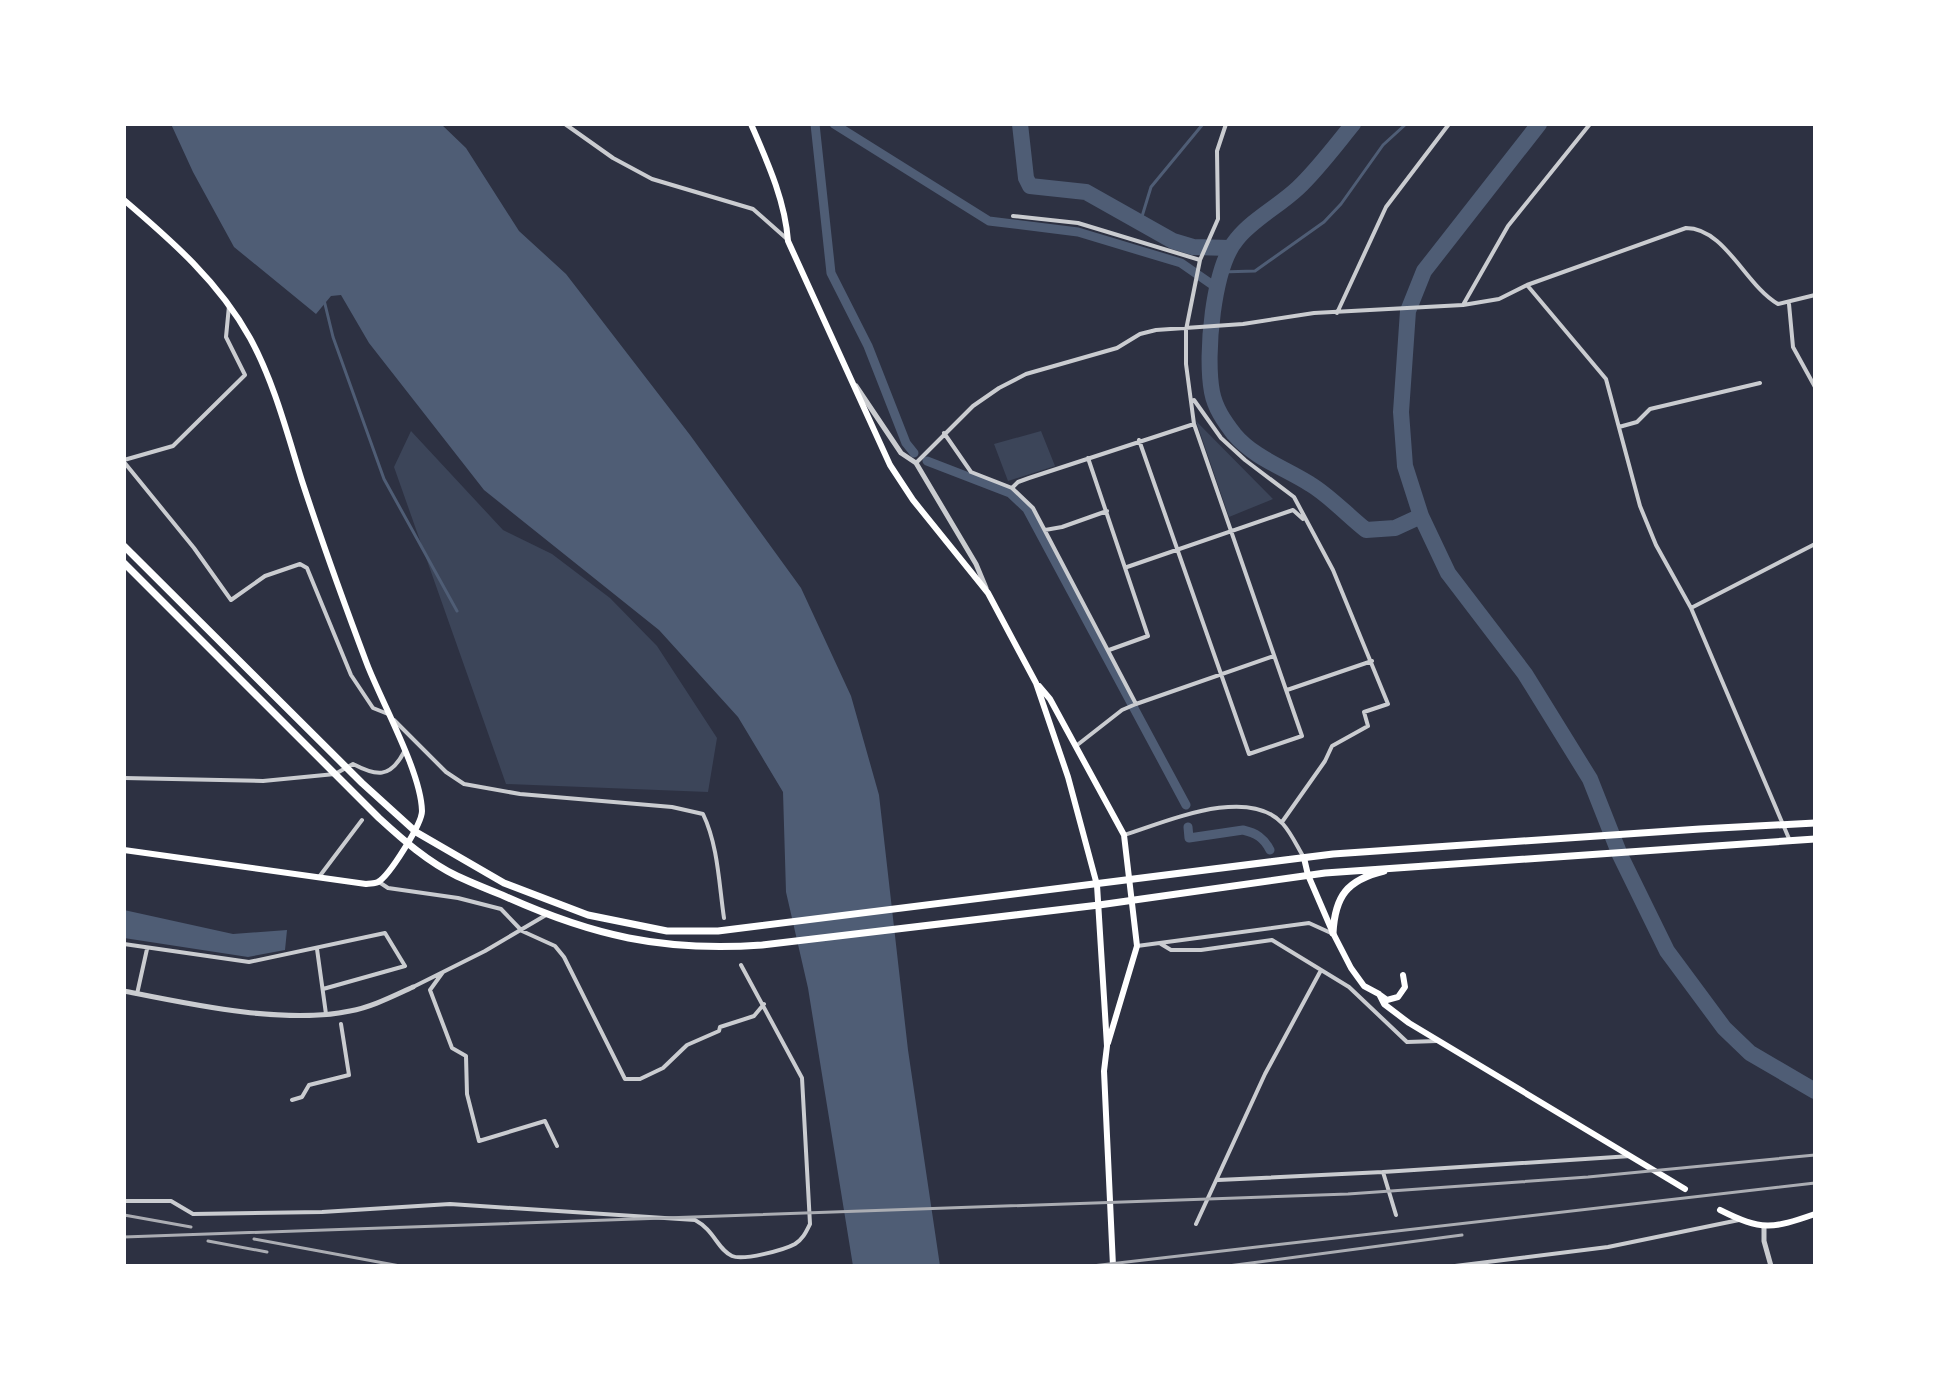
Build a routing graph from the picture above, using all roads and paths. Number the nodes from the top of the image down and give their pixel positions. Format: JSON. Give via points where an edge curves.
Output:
{"nodes":[{"id":1,"x":565,"y":124,"type":"edge"},
{"id":2,"x":751,"y":124,"type":"edge"},
{"id":3,"x":1226,"y":124,"type":"edge"},
{"id":4,"x":1449,"y":124,"type":"edge"},
{"id":5,"x":1590,"y":124,"type":"edge"},
{"id":6,"x":124,"y":200,"type":"edge"},
{"id":7,"x":1013,"y":216,"type":"dead end"},
{"id":8,"x":788,"y":241,"type":"junction"},
{"id":9,"x":1200,"y":260,"type":"junction"},
{"id":10,"x":1527,"y":285,"type":"junction"},
{"id":11,"x":1815,"y":295,"type":"edge"},
{"id":12,"x":229,"y":303,"type":"junction"},
{"id":13,"x":1789,"y":304,"type":"junction"},
{"id":14,"x":1463,"y":305,"type":"junction"},
{"id":15,"x":1337,"y":313,"type":"junction"},
{"id":16,"x":1186,"y":330,"type":"junction"},
{"id":17,"x":850,"y":378,"type":"junction"},
{"id":18,"x":1760,"y":383,"type":"dead end"},
{"id":19,"x":1815,"y":387,"type":"edge"},
{"id":20,"x":1192,"y":397,"type":"junction"},
{"id":21,"x":1194,"y":424,"type":"junction"},
{"id":22,"x":1619,"y":427,"type":"junction"},
{"id":23,"x":944,"y":433,"type":"junction"},
{"id":24,"x":1139,"y":440,"type":"junction"},
{"id":25,"x":1088,"y":458,"type":"junction"},
{"id":26,"x":124,"y":461,"type":"edge"},
{"id":27,"x":916,"y":463,"type":"junction"},
{"id":28,"x":1012,"y":488,"type":"junction"},
{"id":29,"x":1107,"y":511,"type":"junction"},
{"id":30,"x":1306,"y":522,"type":"junction"},
{"id":31,"x":1045,"y":530,"type":"junction"},
{"id":32,"x":1231,"y":531,"type":"junction"},
{"id":33,"x":1815,"y":544,"type":"edge"},
{"id":34,"x":124,"y":546,"type":"edge"},
{"id":35,"x":1177,"y":550,"type":"junction"},
{"id":36,"x":124,"y":563,"type":"edge"},
{"id":37,"x":1127,"y":567,"type":"junction"},
{"id":38,"x":988,"y":593,"type":"junction"},
{"id":39,"x":1691,"y":608,"type":"junction"},
{"id":40,"x":1109,"y":650,"type":"junction"},
{"id":41,"x":1274,"y":656,"type":"junction"},
{"id":42,"x":1372,"y":661,"type":"junction"},
{"id":43,"x":1221,"y":674,"type":"junction"},
{"id":44,"x":1036,"y":683,"type":"junction"},
{"id":45,"x":1286,"y":690,"type":"junction"},
{"id":46,"x":1136,"y":704,"type":"junction"},
{"id":47,"x":387,"y":712,"type":"junction"},
{"id":48,"x":1076,"y":746,"type":"junction"},
{"id":49,"x":404,"y":752,"type":"junction"},
{"id":50,"x":346,"y":766,"type":"junction"},
{"id":51,"x":335,"y":774,"type":"junction"},
{"id":52,"x":124,"y":778,"type":"edge"},
{"id":53,"x":362,"y":820,"type":"dead end"},
{"id":54,"x":1282,"y":822,"type":"junction"},
{"id":55,"x":1815,"y":823,"type":"edge"},
{"id":56,"x":1785,"y":825,"type":"junction"},
{"id":57,"x":416,"y":832,"type":"junction"},
{"id":58,"x":1124,"y":835,"type":"junction"},
{"id":59,"x":1815,"y":839,"type":"edge"},
{"id":60,"x":1790,"y":842,"type":"junction"},
{"id":61,"x":408,"y":844,"type":"junction"},
{"id":62,"x":124,"y":850,"type":"edge"},
{"id":63,"x":1304,"y":858,"type":"junction"},
{"id":64,"x":1401,"y":867,"type":"junction"},
{"id":65,"x":1308,"y":875,"type":"junction"},
{"id":66,"x":319,"y":877,"type":"junction"},
{"id":67,"x":379,"y":882,"type":"junction"},
{"id":68,"x":1097,"y":885,"type":"junction"},
{"id":69,"x":1099,"y":905,"type":"junction"},
{"id":70,"x":546,"y":915,"type":"junction"},
{"id":71,"x":724,"y":918,"type":"dead end"},
{"id":72,"x":522,"y":931,"type":"junction"},
{"id":73,"x":1333,"y":933,"type":"junction"},
{"id":74,"x":124,"y":944,"type":"edge"},
{"id":75,"x":1161,"y":944,"type":"junction"},
{"id":76,"x":1137,"y":946,"type":"junction"},
{"id":77,"x":147,"y":948,"type":"junction"},
{"id":78,"x":317,"y":949,"type":"junction"},
{"id":79,"x":741,"y":965,"type":"dead end"},
{"id":80,"x":443,"y":972,"type":"junction"},
{"id":81,"x":1321,"y":972,"type":"junction"},
{"id":82,"x":1403,"y":975,"type":"dead end"},
{"id":83,"x":413,"y":987,"type":"joint"},
{"id":84,"x":323,"y":989,"type":"junction"},
{"id":85,"x":124,"y":991,"type":"edge"},
{"id":86,"x":137,"y":994,"type":"junction"},
{"id":87,"x":1379,"y":994,"type":"junction"},
{"id":88,"x":764,"y":1004,"type":"junction"},
{"id":89,"x":326,"y":1014,"type":"junction"},
{"id":90,"x":341,"y":1024,"type":"dead end"},
{"id":91,"x":1438,"y":1040,"type":"junction"},
{"id":92,"x":1107,"y":1046,"type":"junction"},
{"id":93,"x":292,"y":1100,"type":"dead end"},
{"id":94,"x":557,"y":1146,"type":"dead end"},
{"id":95,"x":1631,"y":1156,"type":"junction"},
{"id":96,"x":1383,"y":1172,"type":"junction"},
{"id":97,"x":1218,"y":1180,"type":"junction"},
{"id":98,"x":1685,"y":1189,"type":"dead end"},
{"id":99,"x":124,"y":1201,"type":"edge"},
{"id":100,"x":1720,"y":1210,"type":"dead end"},
{"id":101,"x":1815,"y":1214,"type":"edge"},
{"id":102,"x":1396,"y":1215,"type":"dead end"},
{"id":103,"x":1739,"y":1220,"type":"junction"},
{"id":104,"x":1196,"y":1224,"type":"dead end"},
{"id":105,"x":1764,"y":1227,"type":"junction"},
{"id":106,"x":1465,"y":1265,"type":"edge"},
{"id":107,"x":1113,"y":1266,"type":"edge"},
{"id":108,"x":1455,"y":1266,"type":"edge"},
{"id":109,"x":1771,"y":1266,"type":"edge"}],
"edges":[{"from":1,"to":8,"type":"street","via":[[652,179],[753,209]]},
{"from":2,"to":8,"type":"main road","via":[[772,175]]},
{"from":3,"to":9,"type":"street","via":[[1217,151],[1218,219]]},
{"from":4,"to":15,"type":"street","via":[[1386,207]]},
{"from":5,"to":14,"type":"street","via":[[1508,226]]},
{"from":6,"to":12,"type":"main road","via":[[196,265]]},
{"from":7,"to":9,"type":"street","via":[[1078,223]]},
{"from":8,"to":17,"type":"main road"},
{"from":9,"to":16,"type":"street"},
{"from":10,"to":13,"type":"street","via":[[1696,228],[1723,246],[1766,297]]},
{"from":10,"to":14,"type":"street","via":[[1499,299]]},
{"from":10,"to":22,"type":"street","via":[[1606,379]]},
{"from":11,"to":13,"type":"street"},
{"from":12,"to":26,"type":"street","via":[[226,337],[245,375],[173,446]]},
{"from":12,"to":47,"type":"main road","via":[[263,365]]},
{"from":13,"to":19,"type":"street","via":[[1793,347]]},
{"from":14,"to":15,"type":"street"},
{"from":15,"to":16,"type":"street"},
{"from":16,"to":20,"type":"street"},
{"from":16,"to":23,"type":"street","via":[[1140,334],[1117,348],[1026,374],[973,406]]},
{"from":17,"to":27,"type":"street","via":[[901,453]]},
{"from":17,"to":38,"type":"main road","via":[[902,484]]},
{"from":18,"to":22,"type":"street","via":[[1650,409],[1637,422]]},
{"from":20,"to":21,"type":"street"},
{"from":20,"to":30,"type":"street","via":[[1221,438],[1294,497]]},
{"from":21,"to":24,"type":"street"},
{"from":21,"to":32,"type":"street"},
{"from":22,"to":39,"type":"street","via":[[1641,508]]},
{"from":23,"to":27,"type":"street"},
{"from":23,"to":28,"type":"street","via":[[971,472]]},
{"from":24,"to":25,"type":"street"},
{"from":24,"to":35,"type":"street"},
{"from":25,"to":28,"type":"street"},
{"from":25,"to":29,"type":"street"},
{"from":26,"to":47,"type":"street","via":[[231,600],[265,576],[300,564],[307,568],[351,675],[373,708]]},
{"from":27,"to":38,"type":"street"},
{"from":28,"to":31,"type":"street","via":[[1033,508]]},
{"from":29,"to":31,"type":"street"},
{"from":29,"to":37,"type":"street"},
{"from":30,"to":32,"type":"street","via":[[1293,510]]},
{"from":30,"to":42,"type":"street"},
{"from":31,"to":40,"type":"street"},
{"from":32,"to":35,"type":"street"},
{"from":32,"to":41,"type":"street"},
{"from":33,"to":39,"type":"street"},
{"from":34,"to":50,"type":"highway"},
{"from":35,"to":37,"type":"street"},
{"from":35,"to":43,"type":"street"},
{"from":36,"to":51,"type":"highway"},
{"from":37,"to":40,"type":"street","via":[[1148,636]]},
{"from":38,"to":44,"type":"main road"},
{"from":39,"to":56,"type":"street"},
{"from":40,"to":46,"type":"street"},
{"from":41,"to":43,"type":"street"},
{"from":41,"to":45,"type":"street"},
{"from":42,"to":45,"type":"street"},
{"from":42,"to":54,"type":"street","via":[[1388,704],[1364,712],[1368,726],[1332,746]]},
{"from":43,"to":45,"type":"street","via":[[1249,754],[1302,736]]},
{"from":43,"to":46,"type":"street"},
{"from":44,"to":48,"type":"main road"},
{"from":44,"to":68,"type":"main road"},
{"from":46,"to":48,"type":"street"},
{"from":47,"to":49,"type":"main road"},
{"from":47,"to":71,"type":"street","via":[[464,784],[703,814]]},
{"from":48,"to":58,"type":"main road"},
{"from":49,"to":50,"type":"street","via":[[381,774]]},
{"from":49,"to":57,"type":"main road","via":[[419,789],[422,812]]},
{"from":50,"to":51,"type":"street"},
{"from":50,"to":57,"type":"highway"},
{"from":51,"to":52,"type":"street","via":[[263,781]]},
{"from":51,"to":61,"type":"highway"},
{"from":53,"to":66,"type":"street"},
{"from":54,"to":58,"type":"street","via":[[1233,806]]},
{"from":54,"to":63,"type":"street"},
{"from":55,"to":56,"type":"highway"},
{"from":56,"to":60,"type":"street"},
{"from":56,"to":63,"type":"highway"},
{"from":57,"to":61,"type":"main road"},
{"from":57,"to":68,"type":"highway","via":[[504,883],[588,915],[667,931],[718,931]]},
{"from":58,"to":76,"type":"main road"},
{"from":59,"to":60,"type":"highway"},
{"from":60,"to":64,"type":"highway"},
{"from":61,"to":67,"type":"main road"},
{"from":61,"to":70,"type":"highway","via":[[456,876]]},
{"from":62,"to":66,"type":"main road"},
{"from":63,"to":65,"type":"main road"},
{"from":63,"to":68,"type":"highway"},
{"from":64,"to":65,"type":"highway"},
{"from":64,"to":73,"type":"highway","via":[[1371,874],[1346,890],[1336,905]]},
{"from":65,"to":69,"type":"highway"},
{"from":65,"to":73,"type":"main road"},
{"from":66,"to":67,"type":"main road"},
{"from":67,"to":72,"type":"street","via":[[501,909]]},
{"from":68,"to":69,"type":"main road"},
{"from":69,"to":70,"type":"highway","via":[[715,948],[663,945]]},
{"from":69,"to":92,"type":"main road"},
{"from":70,"to":72,"type":"street"},
{"from":72,"to":80,"type":"street"},
{"from":72,"to":88,"type":"street","via":[[555,946],[564,957],[625,1079],[640,1079],[663,1068],[687,1045],[754,1016]]},
{"from":73,"to":75,"type":"street","via":[[1309,923]]},
{"from":73,"to":87,"type":"main road","via":[[1364,986]]},
{"from":74,"to":77,"type":"street"},
{"from":75,"to":76,"type":"street"},
{"from":75,"to":81,"type":"street","via":[[1171,950],[1201,950],[1272,940]]},
{"from":76,"to":92,"type":"main road"},
{"from":77,"to":78,"type":"street","via":[[239,963]]},
{"from":77,"to":86,"type":"street"},
{"from":78,"to":84,"type":"street"},
{"from":78,"to":84,"type":"street","via":[[385,933],[405,966]]},
{"from":79,"to":88,"type":"street"},
{"from":80,"to":83,"type":"street"},
{"from":80,"to":94,"type":"street","via":[[430,990],[452,1048],[466,1056],[467,1094],[479,1141],[545,1121]]},
{"from":81,"to":91,"type":"street","via":[[1349,987],[1407,1042]]},
{"from":81,"to":97,"type":"street","via":[[1265,1074]]},
{"from":82,"to":87,"type":"main road","via":[[1405,987],[1398,997],[1387,1000]]},
{"from":83,"to":89,"type":"street","via":[[361,1008]]},
{"from":84,"to":89,"type":"street"},
{"from":85,"to":86,"type":"street"},
{"from":86,"to":89,"type":"street","via":[[226,1009]]},
{"from":87,"to":91,"type":"main road","via":[[1384,1004]]},
{"from":88,"to":99,"type":"street","via":[[802,1078],[810,1224],[804,1237],[778,1251],[729,1255],[707,1226],[695,1220],[450,1204],[193,1214],[171,1201]]},
{"from":90,"to":93,"type":"street","via":[[349,1075],[309,1085],[302,1097]]},
{"from":91,"to":95,"type":"main road"},
{"from":92,"to":107,"type":"main road"},
{"from":95,"to":96,"type":"street"},
{"from":95,"to":98,"type":"main road"},
{"from":96,"to":97,"type":"street"},
{"from":96,"to":102,"type":"street"},
{"from":97,"to":104,"type":"street"},
{"from":100,"to":103,"type":"main road"},
{"from":101,"to":105,"type":"main road"},
{"from":103,"to":105,"type":"main road"},
{"from":103,"to":106,"type":"street","via":[[1608,1247]]},
{"from":105,"to":109,"type":"street"},
{"from":106,"to":108,"type":"street"}]}
